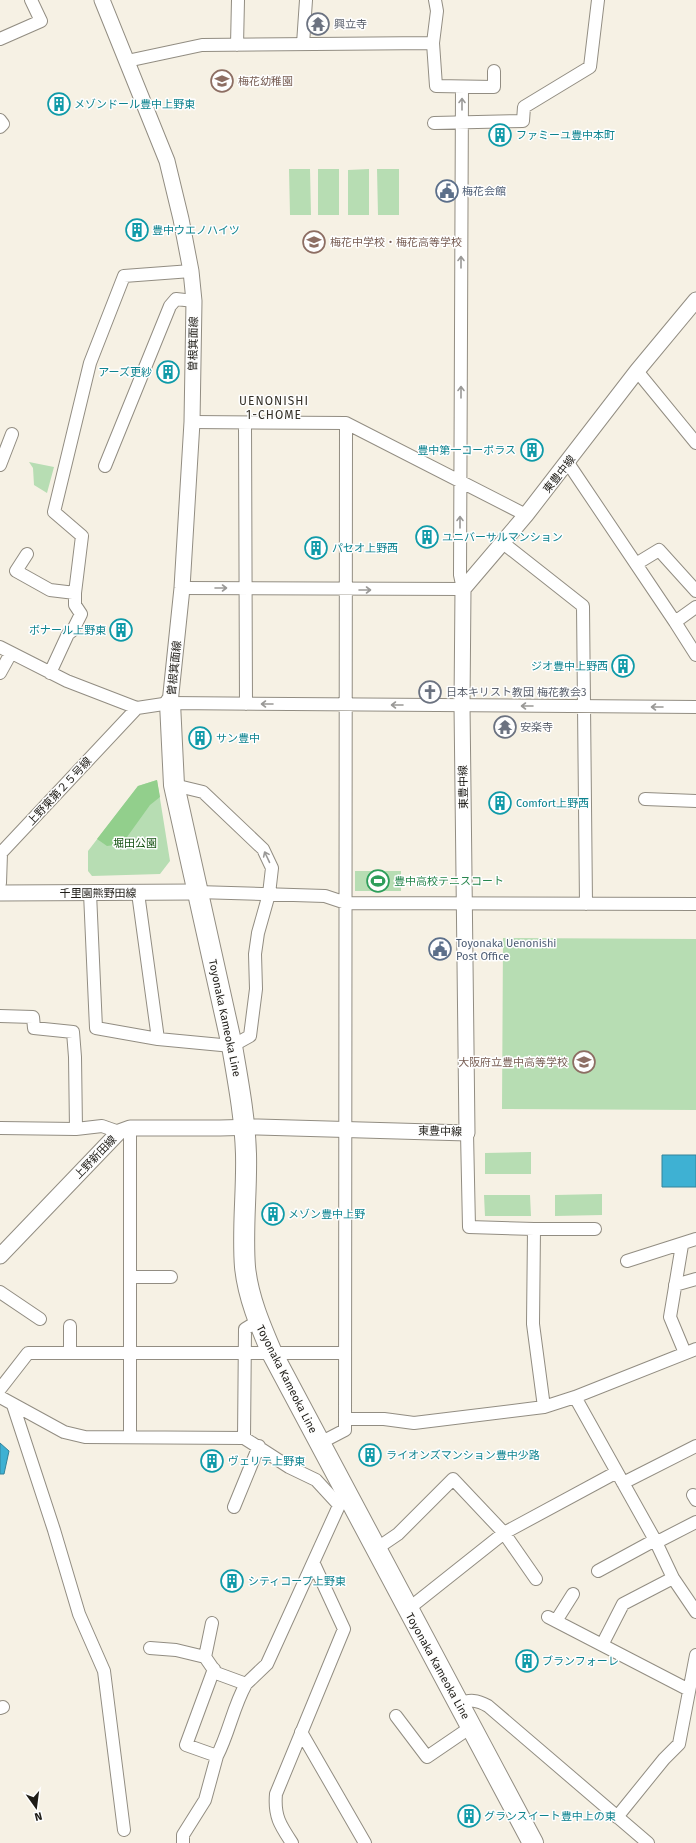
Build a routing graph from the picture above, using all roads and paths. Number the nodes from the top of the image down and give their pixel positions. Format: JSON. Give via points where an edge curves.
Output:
{"nodes":[{"id":1,"x":31,"y":0,"type":"edge"},
{"id":2,"x":102,"y":0,"type":"edge"},
{"id":3,"x":238,"y":0,"type":"edge"},
{"id":4,"x":306,"y":0,"type":"edge"},
{"id":5,"x":436,"y":0,"type":"edge"},
{"id":6,"x":598,"y":0,"type":"edge"},
{"id":7,"x":0,"y":39,"type":"edge"},
{"id":8,"x":433,"y":43,"type":"junction"},
{"id":9,"x":303,"y":44,"type":"junction"},
{"id":10,"x":237,"y":45,"type":"junction"},
{"id":11,"x":127,"y":62,"type":"junction"},
{"id":12,"x":494,"y":71,"type":"dead end"},
{"id":13,"x":462,"y":87,"type":"junction"},
{"id":14,"x":0,"y":120,"type":"edge"},
{"id":15,"x":434,"y":123,"type":"dead end"},
{"id":16,"x":462,"y":123,"type":"junction"},
{"id":17,"x":0,"y":127,"type":"edge"},
{"id":18,"x":191,"y":270,"type":"junction"},
{"id":19,"x":696,"y":300,"type":"edge"},
{"id":20,"x":194,"y":301,"type":"junction"},
{"id":21,"x":637,"y":372,"type":"junction"},
{"id":22,"x":192,"y":422,"type":"junction"},
{"id":23,"x":245,"y":423,"type":"junction"},
{"id":24,"x":346,"y":423,"type":"junction"},
{"id":25,"x":12,"y":434,"type":"dead end"},
{"id":26,"x":696,"y":443,"type":"edge"},
{"id":27,"x":568,"y":463,"type":"junction"},
{"id":28,"x":0,"y":466,"type":"edge"},
{"id":29,"x":105,"y":466,"type":"dead end"},
{"id":30,"x":460,"y":482,"type":"junction"},
{"id":31,"x":526,"y":515,"type":"junction"},
{"id":32,"x":503,"y":543,"type":"junction"},
{"id":33,"x":27,"y":554,"type":"dead end"},
{"id":34,"x":636,"y":564,"type":"junction"},
{"id":35,"x":182,"y":588,"type":"junction"},
{"id":36,"x":245,"y":588,"type":"junction"},
{"id":37,"x":463,"y":589,"type":"junction"},
{"id":38,"x":346,"y":590,"type":"junction"},
{"id":39,"x":696,"y":591,"type":"edge"},
{"id":40,"x":75,"y":593,"type":"junction"},
{"id":41,"x":696,"y":607,"type":"edge"},
{"id":42,"x":675,"y":622,"type":"junction"},
{"id":43,"x":5,"y":650,"type":"edge"},
{"id":44,"x":696,"y":655,"type":"edge"},
{"id":45,"x":0,"y":673,"type":"edge"},
{"id":46,"x":50,"y":673,"type":"junction"},
{"id":47,"x":170,"y":703,"type":"junction"},
{"id":48,"x":246,"y":704,"type":"junction"},
{"id":49,"x":346,"y":704,"type":"junction"},
{"id":50,"x":462,"y":705,"type":"junction"},
{"id":51,"x":584,"y":706,"type":"junction"},
{"id":52,"x":696,"y":707,"type":"edge"},
{"id":53,"x":137,"y":708,"type":"junction"},
{"id":54,"x":174,"y":786,"type":"junction"},
{"id":55,"x":645,"y":799,"type":"dead end"},
{"id":56,"x":696,"y":801,"type":"edge"},
{"id":57,"x":0,"y":883,"type":"edge"},
{"id":58,"x":197,"y":892,"type":"junction"},
{"id":59,"x":0,"y":893,"type":"edge"},
{"id":60,"x":90,"y":893,"type":"junction"},
{"id":61,"x":138,"y":893,"type":"junction"},
{"id":62,"x":269,"y":894,"type":"junction"},
{"id":63,"x":346,"y":903,"type":"junction"},
{"id":64,"x":464,"y":904,"type":"junction"},
{"id":65,"x":586,"y":904,"type":"junction"},
{"id":66,"x":696,"y":904,"type":"edge"},
{"id":67,"x":0,"y":1016,"type":"edge"},
{"id":68,"x":158,"y":1039,"type":"junction"},
{"id":69,"x":232,"y":1046,"type":"junction"},
{"id":70,"x":244,"y":1127,"type":"junction"},
{"id":71,"x":0,"y":1128,"type":"edge"},
{"id":72,"x":76,"y":1129,"type":"junction"},
{"id":73,"x":345,"y":1129,"type":"junction"},
{"id":74,"x":124,"y":1130,"type":"junction"},
{"id":75,"x":467,"y":1133,"type":"junction"},
{"id":76,"x":534,"y":1229,"type":"junction"},
{"id":77,"x":595,"y":1229,"type":"dead end"},
{"id":78,"x":696,"y":1240,"type":"edge"},
{"id":79,"x":682,"y":1245,"type":"junction"},
{"id":80,"x":0,"y":1256,"type":"edge"},
{"id":81,"x":627,"y":1261,"type":"dead end"},
{"id":82,"x":130,"y":1277,"type":"junction"},
{"id":83,"x":170,"y":1277,"type":"dead end"},
{"id":84,"x":696,"y":1279,"type":"edge"},
{"id":85,"x":675,"y":1285,"type":"junction"},
{"id":86,"x":0,"y":1292,"type":"edge"},
{"id":87,"x":40,"y":1319,"type":"dead end"},
{"id":88,"x":258,"y":1321,"type":"junction"},
{"id":89,"x":70,"y":1326,"type":"dead end"},
{"id":90,"x":690,"y":1351,"type":"edge"},
{"id":91,"x":70,"y":1353,"type":"junction"},
{"id":92,"x":129,"y":1353,"type":"junction"},
{"id":93,"x":244,"y":1353,"type":"junction"},
{"id":94,"x":272,"y":1353,"type":"junction"},
{"id":95,"x":345,"y":1353,"type":"junction"},
{"id":96,"x":0,"y":1389,"type":"edge"},
{"id":97,"x":0,"y":1397,"type":"edge"},
{"id":98,"x":575,"y":1397,"type":"junction"},
{"id":99,"x":13,"y":1405,"type":"junction"},
{"id":100,"x":544,"y":1407,"type":"junction"},
{"id":101,"x":345,"y":1419,"type":"junction"},
{"id":102,"x":130,"y":1437,"type":"junction"},
{"id":103,"x":244,"y":1438,"type":"junction"},
{"id":104,"x":320,"y":1443,"type":"junction"},
{"id":105,"x":259,"y":1446,"type":"junction"},
{"id":106,"x":696,"y":1446,"type":"edge"},
{"id":107,"x":617,"y":1472,"type":"junction"},
{"id":108,"x":623,"y":1483,"type":"junction"},
{"id":109,"x":342,"y":1499,"type":"junction"},
{"id":110,"x":234,"y":1507,"type":"dead end"},
{"id":111,"x":696,"y":1522,"type":"edge"},
{"id":112,"x":504,"y":1533,"type":"junction"},
{"id":113,"x":655,"y":1540,"type":"junction"},
{"id":114,"x":376,"y":1549,"type":"junction"},
{"id":115,"x":314,"y":1564,"type":"junction"},
{"id":116,"x":598,"y":1571,"type":"dead end"},
{"id":117,"x":673,"y":1578,"type":"junction"},
{"id":118,"x":536,"y":1579,"type":"dead end"},
{"id":119,"x":573,"y":1594,"type":"dead end"},
{"id":120,"x":407,"y":1610,"type":"junction"},
{"id":121,"x":696,"y":1612,"type":"edge"},
{"id":122,"x":212,"y":1623,"type":"dead end"},
{"id":123,"x":602,"y":1645,"type":"junction"},
{"id":124,"x":150,"y":1648,"type":"dead end"},
{"id":125,"x":696,"y":1655,"type":"edge"},
{"id":126,"x":204,"y":1657,"type":"junction"},
{"id":127,"x":214,"y":1669,"type":"junction"},
{"id":128,"x":246,"y":1684,"type":"junction"},
{"id":129,"x":689,"y":1690,"type":"junction"},
{"id":130,"x":459,"y":1704,"type":"junction"},
{"id":131,"x":396,"y":1716,"type":"dead end"},
{"id":132,"x":471,"y":1727,"type":"junction"},
{"id":133,"x":301,"y":1732,"type":"junction"},
{"id":134,"x":217,"y":1756,"type":"junction"},
{"id":135,"x":617,"y":1817,"type":"junction"},
{"id":136,"x":124,"y":1830,"type":"dead end"},
{"id":137,"x":183,"y":1843,"type":"edge"},
{"id":138,"x":292,"y":1843,"type":"edge"},
{"id":139,"x":364,"y":1843,"type":"edge"},
{"id":140,"x":533,"y":1843,"type":"edge"},
{"id":141,"x":648,"y":1843,"type":"edge"}],
"edges":[{"from":1,"to":7,"type":"street","via":[[41,20]]},
{"from":2,"to":11,"type":"street","name":"曽根箕面線"},
{"from":3,"to":10,"type":"street"},
{"from":4,"to":9,"type":"street"},
{"from":5,"to":8,"type":"street"},
{"from":6,"to":16,"type":"street","via":[[590,67],[524,107],[523,121]]},
{"from":8,"to":9,"type":"street"},
{"from":8,"to":13,"type":"street","via":[[436,86]]},
{"from":9,"to":10,"type":"street"},
{"from":10,"to":11,"type":"street","via":[[202,45]]},
{"from":11,"to":18,"type":"street","name":"曽根箕面線","via":[[166,161]]},
{"from":12,"to":13,"type":"street","via":[[494,87]]},
{"from":16,"to":13,"type":"street","one_way":true},
{"from":14,"to":17,"type":"street","via":[[3,124]]},
{"from":15,"to":16,"type":"street"},
{"from":30,"to":16,"type":"street","one_way":true},
{"from":18,"to":20,"type":"street","name":"曽根箕面線"},
{"from":18,"to":40,"type":"street","via":[[124,276],[90,363],[54,512],[82,536]]},
{"from":19,"to":21,"type":"street","name":"東豊中線"},
{"from":20,"to":22,"type":"street","name":"曽根箕面線"},
{"from":20,"to":29,"type":"street","via":[[176,299],[170,306]]},
{"from":21,"to":26,"type":"street"},
{"from":21,"to":27,"type":"street","name":"東豊中線"},
{"from":22,"to":23,"type":"street"},
{"from":22,"to":35,"type":"street","name":"曽根箕面線"},
{"from":23,"to":24,"type":"street"},
{"from":23,"to":36,"type":"street"},
{"from":24,"to":30,"type":"street"},
{"from":24,"to":38,"type":"street"},
{"from":25,"to":28,"type":"street"},
{"from":27,"to":31,"type":"street","name":"東豊中線"},
{"from":27,"to":34,"type":"street"},
{"from":30,"to":31,"type":"street"},
{"from":37,"to":30,"type":"street","one_way":true,"via":[[460,575]]},
{"from":31,"to":32,"type":"street","name":"東豊中線"},
{"from":32,"to":37,"type":"street","name":"東豊中線"},
{"from":32,"to":51,"type":"street","via":[[583,606]]},
{"from":33,"to":40,"type":"street","via":[[16,571],[50,590]]},
{"from":34,"to":39,"type":"street","via":[[659,550]]},
{"from":34,"to":42,"type":"street"},
{"from":35,"to":36,"type":"street","one_way":true},
{"from":35,"to":47,"type":"street","name":"曽根箕面線"},
{"from":36,"to":38,"type":"street"},
{"from":36,"to":48,"type":"street"},
{"from":38,"to":37,"type":"street","one_way":true},
{"from":37,"to":50,"type":"street","name":"東豊中線"},
{"from":38,"to":49,"type":"street"},
{"from":40,"to":46,"type":"street","via":[[75,605],[80,614]]},
{"from":41,"to":42,"type":"street"},
{"from":42,"to":44,"type":"street"},
{"from":43,"to":45,"type":"street"},
{"from":43,"to":46,"type":"street"},
{"from":46,"to":53,"type":"street"},
{"from":47,"to":48,"type":"street"},
{"from":47,"to":53,"type":"street"},
{"from":47,"to":54,"type":"main road","name":"Toyonaka Kameoka Line"},
{"from":49,"to":48,"type":"street","one_way":true},
{"from":50,"to":49,"type":"street","one_way":true},
{"from":49,"to":63,"type":"street"},
{"from":51,"to":50,"type":"street","one_way":true},
{"from":50,"to":64,"type":"street","name":"東豊中線"},
{"from":52,"to":51,"type":"street","one_way":true},
{"from":51,"to":65,"type":"street"},
{"from":53,"to":57,"type":"street","name":"上野東第２５号線","via":[[1,853]]},
{"from":54,"to":58,"type":"main road","name":"Toyonaka Kameoka Line"},
{"from":62,"to":54,"type":"street","one_way":true,"via":[[272,868],[263,849],[203,792]]},
{"from":55,"to":56,"type":"street"},
{"from":58,"to":61,"type":"street","name":"千里園熊野田線"},
{"from":58,"to":62,"type":"street"},
{"from":58,"to":69,"type":"main road","name":"Toyonaka Kameoka Line"},
{"from":59,"to":60,"type":"street","name":"千里園熊野田線"},
{"from":60,"to":61,"type":"street","name":"千里園熊野田線"},
{"from":60,"to":68,"type":"street","via":[[96,1028]]},
{"from":61,"to":68,"type":"street"},
{"from":62,"to":63,"type":"street","via":[[325,896]]},
{"from":62,"to":69,"type":"street","via":[[256,947],[256,989],[250,1036]]},
{"from":63,"to":64,"type":"street"},
{"from":63,"to":73,"type":"street"},
{"from":64,"to":65,"type":"street"},
{"from":64,"to":75,"type":"street","name":"東豊中線"},
{"from":65,"to":66,"type":"street"},
{"from":67,"to":72,"type":"street","via":[[33,1017],[34,1028],[73,1032]]},
{"from":68,"to":69,"type":"street"},
{"from":69,"to":70,"type":"main road","name":"Toyonaka Kameoka Line"},
{"from":70,"to":73,"type":"street","name":"東豊中線"},
{"from":70,"to":74,"type":"street"},
{"from":70,"to":88,"type":"main road","name":"Toyonaka Kameoka Line","via":[[245,1267]]},
{"from":71,"to":72,"type":"street"},
{"from":72,"to":74,"type":"street","via":[[102,1126]]},
{"from":73,"to":75,"type":"street","name":"東豊中線"},
{"from":73,"to":95,"type":"street"},
{"from":74,"to":80,"type":"street","name":"上野新田線"},
{"from":74,"to":82,"type":"street"},
{"from":75,"to":76,"type":"street","via":[[469,1228]]},
{"from":76,"to":77,"type":"street"},
{"from":76,"to":100,"type":"street","via":[[533,1324]]},
{"from":78,"to":79,"type":"street"},
{"from":79,"to":81,"type":"street"},
{"from":79,"to":85,"type":"street"},
{"from":82,"to":83,"type":"street"},
{"from":82,"to":92,"type":"street"},
{"from":84,"to":85,"type":"street"},
{"from":85,"to":90,"type":"street","via":[[670,1317]]},
{"from":86,"to":87,"type":"street"},
{"from":88,"to":93,"type":"street","via":[[245,1329]]},
{"from":88,"to":94,"type":"main road","name":"Toyonaka Kameoka Line"},
{"from":89,"to":91,"type":"street"},
{"from":90,"to":98,"type":"street"},
{"from":91,"to":92,"type":"street"},
{"from":91,"to":96,"type":"street","via":[[28,1353]]},
{"from":92,"to":93,"type":"street"},
{"from":92,"to":102,"type":"street"},
{"from":93,"to":94,"type":"street"},
{"from":93,"to":103,"type":"street"},
{"from":94,"to":95,"type":"street"},
{"from":94,"to":104,"type":"main road","name":"Toyonaka Kameoka Line"},
{"from":95,"to":101,"type":"street"},
{"from":97,"to":99,"type":"street"},
{"from":98,"to":100,"type":"street"},
{"from":98,"to":107,"type":"street"},
{"from":99,"to":102,"type":"street","via":[[64,1432],[85,1437]]},
{"from":99,"to":136,"type":"street","via":[[79,1614],[104,1671]]},
{"from":100,"to":101,"type":"street","via":[[414,1423],[384,1419]]},
{"from":101,"to":104,"type":"street","via":[[345,1430]]},
{"from":102,"to":103,"type":"street"},
{"from":103,"to":105,"type":"street"},
{"from":104,"to":109,"type":"main road","name":"Toyonaka Kameoka Line"},
{"from":105,"to":109,"type":"street","via":[[289,1467],[316,1480]]},
{"from":105,"to":110,"type":"street"},
{"from":106,"to":108,"type":"street"},
{"from":107,"to":108,"type":"street"},
{"from":107,"to":112,"type":"street"},
{"from":108,"to":113,"type":"street"},
{"from":109,"to":114,"type":"main road","name":"Toyonaka Kameoka Line"},
{"from":109,"to":115,"type":"street"},
{"from":111,"to":113,"type":"street","via":[[661,1540]]},
{"from":112,"to":114,"type":"street","via":[[453,1479],[398,1534]]},
{"from":112,"to":118,"type":"street"},
{"from":112,"to":120,"type":"street"},
{"from":113,"to":116,"type":"street"},
{"from":113,"to":117,"type":"street"},
{"from":114,"to":120,"type":"main road","name":"Toyonaka Kameoka Line"},
{"from":115,"to":128,"type":"street","via":[[267,1664]]},
{"from":115,"to":133,"type":"street","via":[[344,1629]]},
{"from":117,"to":121,"type":"street"},
{"from":117,"to":123,"type":"street","via":[[623,1604]]},
{"from":119,"to":123,"type":"street","via":[[552,1619]]},
{"from":120,"to":130,"type":"main road","name":"Toyonaka Kameoka Line"},
{"from":122,"to":126,"type":"street"},
{"from":123,"to":129,"type":"street"},
{"from":124,"to":126,"type":"street","via":[[176,1650]]},
{"from":125,"to":129,"type":"street"},
{"from":126,"to":127,"type":"street"},
{"from":127,"to":128,"type":"street","via":[[216,1673]]},
{"from":127,"to":134,"type":"street","via":[[186,1745]]},
{"from":128,"to":134,"type":"street","via":[[238,1698]]},
{"from":129,"to":135,"type":"street","via":[[679,1744],[664,1758]]},
{"from":130,"to":132,"type":"main road","name":"Toyonaka Kameoka Line"},
{"from":130,"to":135,"type":"street","via":[[478,1700],[488,1706]]},
{"from":131,"to":132,"type":"street","via":[[426,1757]]},
{"from":132,"to":140,"type":"main road","name":"Toyonaka Kameoka Line"},
{"from":133,"to":138,"type":"street","via":[[276,1794],[275,1807],[279,1824]]},
{"from":133,"to":139,"type":"street"},
{"from":134,"to":137,"type":"street","via":[[205,1800],[183,1835]]},
{"from":135,"to":141,"type":"street"}]}
